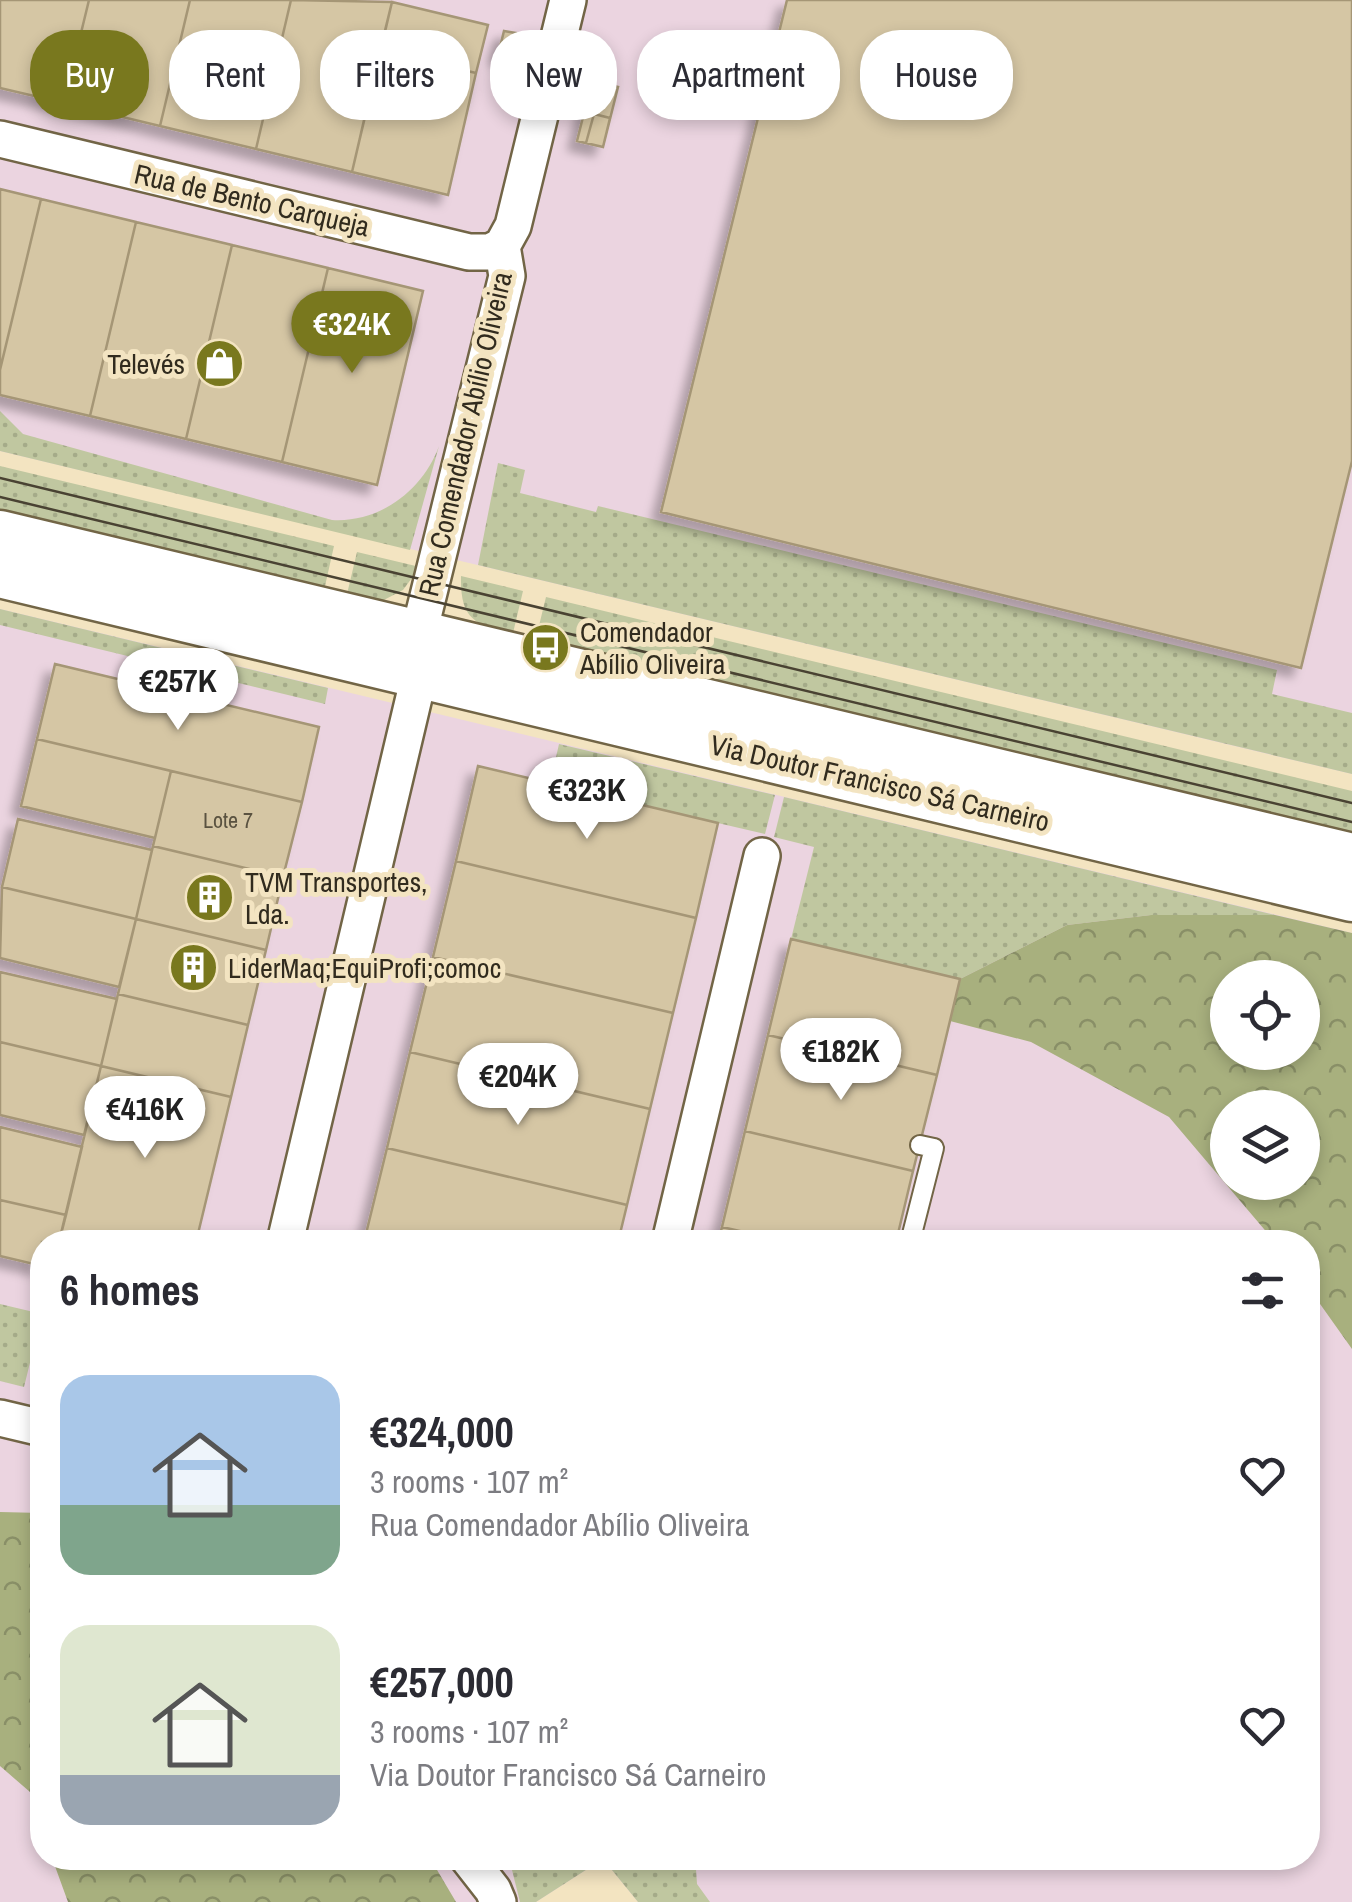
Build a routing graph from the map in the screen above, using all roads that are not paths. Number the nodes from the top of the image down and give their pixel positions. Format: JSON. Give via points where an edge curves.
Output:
{"nodes":[{"id":1,"x":568,"y":0,"type":"edge"},
{"id":2,"x":0,"y":140,"type":"edge"},
{"id":3,"x":502,"y":246,"type":"junction"},
{"id":4,"x":0,"y":536,"type":"edge"},
{"id":5,"x":0,"y":572,"type":"edge"},
{"id":6,"x":419,"y":654,"type":"junction"},
{"id":7,"x":762,"y":856,"type":"dead end"},
{"id":8,"x":1352,"y":859,"type":"edge"},
{"id":9,"x":1352,"y":896,"type":"edge"},
{"id":10,"x":920,"y":1145,"type":"dead end"},
{"id":11,"x":287,"y":1230,"type":"edge"},
{"id":12,"x":673,"y":1230,"type":"edge"},
{"id":13,"x":911,"y":1230,"type":"edge"},
{"id":14,"x":0,"y":1418,"type":"edge"},
{"id":15,"x":30,"y":1425,"type":"edge"},
{"id":16,"x":477,"y":1870,"type":"edge"},
{"id":17,"x":498,"y":1902,"type":"edge"}],
"edges":[{"from":1,"to":3,"type":"street","name":"Rua Comendador Abílio Oliveira","via":[[513,226]]},
{"from":2,"to":3,"type":"street","name":"Rua de Bento Carqueja","via":[[469,252]]},
{"from":3,"to":6,"type":"street","name":"Rua Comendador Abílio Oliveira","via":[[507,276]]},
{"from":4,"to":6,"type":"main road","name":"Via Doutor Francisco Sá Carneiro"},
{"from":5,"to":6,"type":"main road","name":"Via Doutor Francisco Sá Carneiro"},
{"from":6,"to":8,"type":"main road","name":"Via Doutor Francisco Sá Carneiro"},
{"from":6,"to":9,"type":"main road","name":"Via Doutor Francisco Sá Carneiro"},
{"from":6,"to":11,"type":"street","name":"Rua Comendador Abílio Oliveira"},
{"from":7,"to":12,"type":"street"},
{"from":10,"to":13,"type":"lane","via":[[934,1148],[916,1189]]},
{"from":14,"to":15,"type":"street"},
{"from":16,"to":17,"type":"street"}]}
